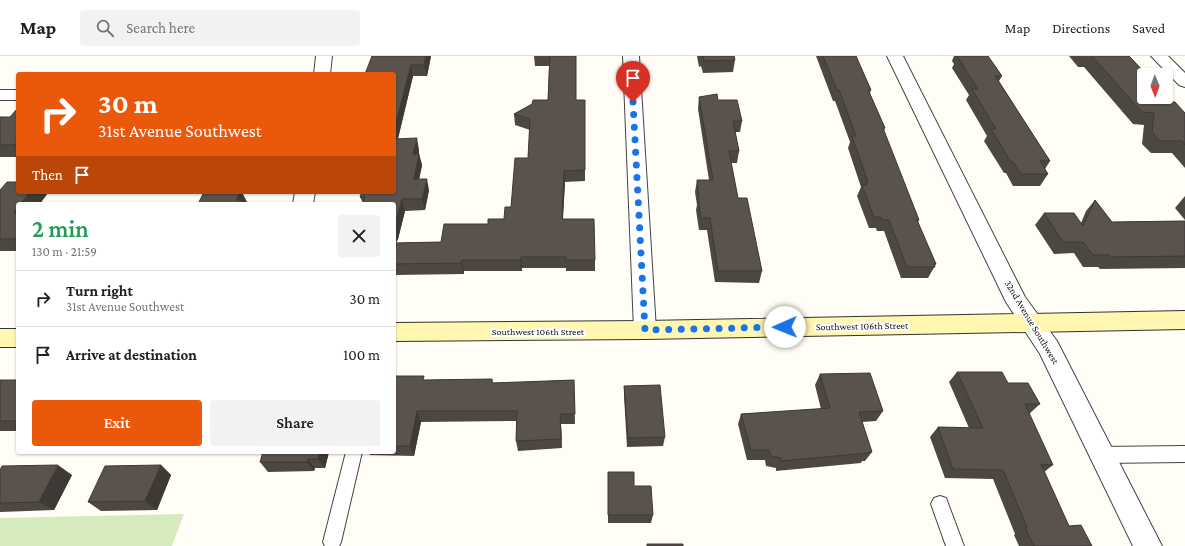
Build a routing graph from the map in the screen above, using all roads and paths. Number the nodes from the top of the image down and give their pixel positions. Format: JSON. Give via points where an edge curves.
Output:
{"nodes":[{"id":1,"x":324,"y":56,"type":"edge"},
{"id":2,"x":631,"y":56,"type":"edge"},
{"id":3,"x":895,"y":56,"type":"edge"},
{"id":4,"x":1159,"y":56,"type":"edge"},
{"id":5,"x":322,"y":72,"type":"edge"},
{"id":6,"x":1185,"y":82,"type":"edge"},
{"id":7,"x":0,"y":95,"type":"edge"},
{"id":8,"x":16,"y":95,"type":"edge"},
{"id":9,"x":1185,"y":320,"type":"edge"},
{"id":10,"x":1033,"y":323,"type":"junction"},
{"id":11,"x":645,"y":330,"type":"junction"},
{"id":12,"x":396,"y":332,"type":"edge"},
{"id":13,"x":0,"y":338,"type":"edge"},
{"id":14,"x":16,"y":338,"type":"edge"},
{"id":15,"x":354,"y":454,"type":"edge"},
{"id":16,"x":1101,"y":454,"type":"junction"},
{"id":17,"x":1185,"y":454,"type":"edge"},
{"id":18,"x":940,"y":504,"type":"dead end"},
{"id":19,"x":332,"y":542,"type":"dead end"},
{"id":20,"x":954,"y":546,"type":"edge"},
{"id":21,"x":1148,"y":546,"type":"edge"}],
"edges":[{"from":1,"to":5,"type":"street"},
{"from":2,"to":11,"type":"street"},
{"from":3,"to":10,"type":"street","name":"32nd Avenue Southwest","via":[[1018,302]]},
{"from":4,"to":6,"type":"street"},
{"from":7,"to":8,"type":"street"},
{"from":9,"to":10,"type":"street","name":"Southwest 106th Street"},
{"from":10,"to":11,"type":"street","name":"Southwest 106th Street"},
{"from":10,"to":16,"type":"street","name":"32nd Avenue Southwest","via":[[1049,348]]},
{"from":11,"to":12,"type":"street","name":"Southwest 106th Street"},
{"from":13,"to":14,"type":"street"},
{"from":15,"to":19,"type":"lane"},
{"from":16,"to":17,"type":"lane"},
{"from":16,"to":21,"type":"street","name":"32nd Avenue Southwest"},
{"from":18,"to":20,"type":"lane"}]}
